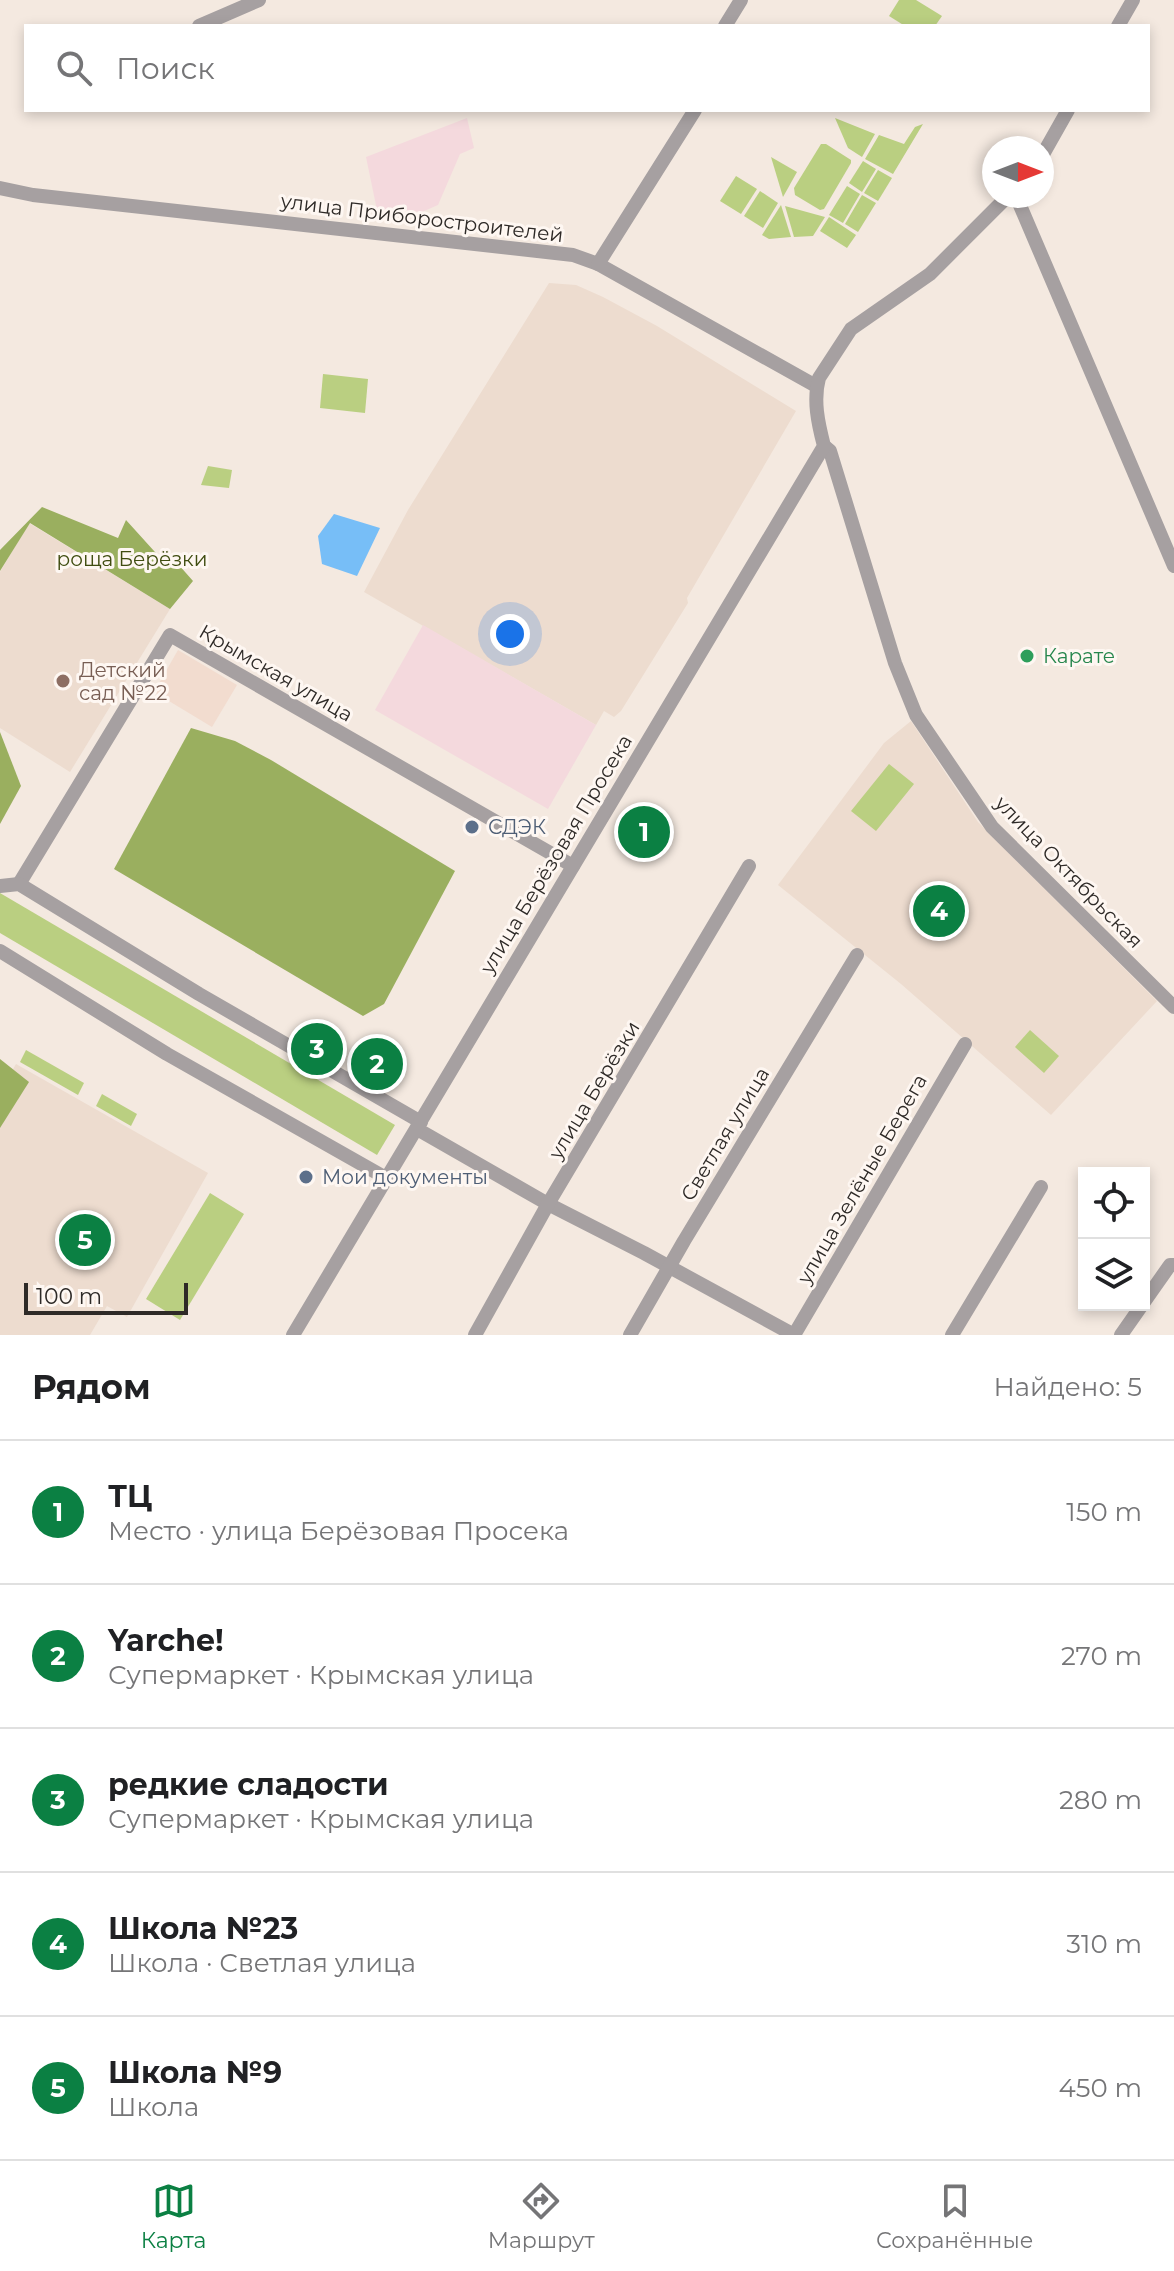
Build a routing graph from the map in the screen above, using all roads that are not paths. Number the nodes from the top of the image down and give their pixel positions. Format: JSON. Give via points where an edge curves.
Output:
{"nodes":[{"id":1,"x":259,"y":0,"type":"edge"},
{"id":2,"x":741,"y":0,"type":"edge"},
{"id":3,"x":1133,"y":0,"type":"edge"},
{"id":4,"x":204,"y":24,"type":"edge"},
{"id":5,"x":726,"y":24,"type":"edge"},
{"id":6,"x":1119,"y":24,"type":"edge"},
{"id":7,"x":694,"y":112,"type":"edge"},
{"id":8,"x":1067,"y":112,"type":"edge"},
{"id":9,"x":1053,"y":136,"type":"edge"},
{"id":10,"x":0,"y":188,"type":"edge"},
{"id":11,"x":996,"y":208,"type":"edge"},
{"id":12,"x":1021,"y":208,"type":"edge"},
{"id":13,"x":598,"y":264,"type":"junction"},
{"id":14,"x":815,"y":382,"type":"junction"},
{"id":15,"x":824,"y":446,"type":"junction"},
{"id":16,"x":1174,"y":566,"type":"edge"},
{"id":17,"x":573,"y":866,"type":"junction"},
{"id":18,"x":749,"y":866,"type":"dead end"},
{"id":19,"x":19,"y":884,"type":"junction"},
{"id":20,"x":0,"y":886,"type":"edge"},
{"id":21,"x":0,"y":951,"type":"edge"},
{"id":22,"x":857,"y":955,"type":"dead end"},
{"id":23,"x":1173,"y":1002,"type":"edge"},
{"id":24,"x":965,"y":1044,"type":"dead end"},
{"id":25,"x":419,"y":1125,"type":"junction"},
{"id":26,"x":386,"y":1178,"type":"junction"},
{"id":27,"x":1041,"y":1187,"type":"dead end"},
{"id":28,"x":548,"y":1204,"type":"junction"},
{"id":29,"x":1172,"y":1265,"type":"edge"},
{"id":30,"x":669,"y":1268,"type":"junction"},
{"id":31,"x":1150,"y":1294,"type":"edge"},
{"id":32,"x":1138,"y":1311,"type":"edge"},
{"id":33,"x":293,"y":1335,"type":"edge"},
{"id":34,"x":475,"y":1335,"type":"edge"},
{"id":35,"x":630,"y":1335,"type":"edge"},
{"id":36,"x":794,"y":1335,"type":"edge"},
{"id":37,"x":952,"y":1335,"type":"edge"},
{"id":38,"x":1121,"y":1335,"type":"edge"}],
"edges":[{"from":1,"to":4,"type":"street"},
{"from":2,"to":5,"type":"street"},
{"from":3,"to":6,"type":"street"},
{"from":7,"to":13,"type":"street"},
{"from":8,"to":9,"type":"street"},
{"from":10,"to":13,"type":"street","name":"улица Приборостроителей","via":[[488,244],[573,255]]},
{"from":11,"to":14,"type":"street","via":[[930,274],[851,329]]},
{"from":12,"to":16,"type":"street"},
{"from":13,"to":14,"type":"street","name":"улица Приборостроителей"},
{"from":14,"to":15,"type":"street"},
{"from":15,"to":17,"type":"street","name":"улица Берёзовая Просека"},
{"from":15,"to":23,"type":"street","name":"улица Октябрьская","via":[[830,451],[916,715],[992,827]]},
{"from":17,"to":19,"type":"street","name":"Крымская улица","via":[[170,635]]},
{"from":17,"to":25,"type":"street","name":"улица Берёзовая Просека"},
{"from":18,"to":28,"type":"street","name":"улица Берёзки"},
{"from":19,"to":20,"type":"street"},
{"from":19,"to":25,"type":"street"},
{"from":21,"to":26,"type":"street","via":[[167,1054]]},
{"from":22,"to":30,"type":"street","name":"Светлая улица"},
{"from":24,"to":36,"type":"street","name":"улица Зелёные Берега"},
{"from":25,"to":26,"type":"street","name":"улица Берёзовая Просека"},
{"from":25,"to":28,"type":"street"},
{"from":26,"to":33,"type":"street","name":"улица Берёзовая Просека"},
{"from":27,"to":37,"type":"street"},
{"from":28,"to":30,"type":"street"},
{"from":28,"to":34,"type":"street","name":"улица Берёзки"},
{"from":29,"to":31,"type":"street"},
{"from":30,"to":35,"type":"street","name":"Светлая улица"},
{"from":30,"to":36,"type":"street"},
{"from":32,"to":38,"type":"street"}]}
